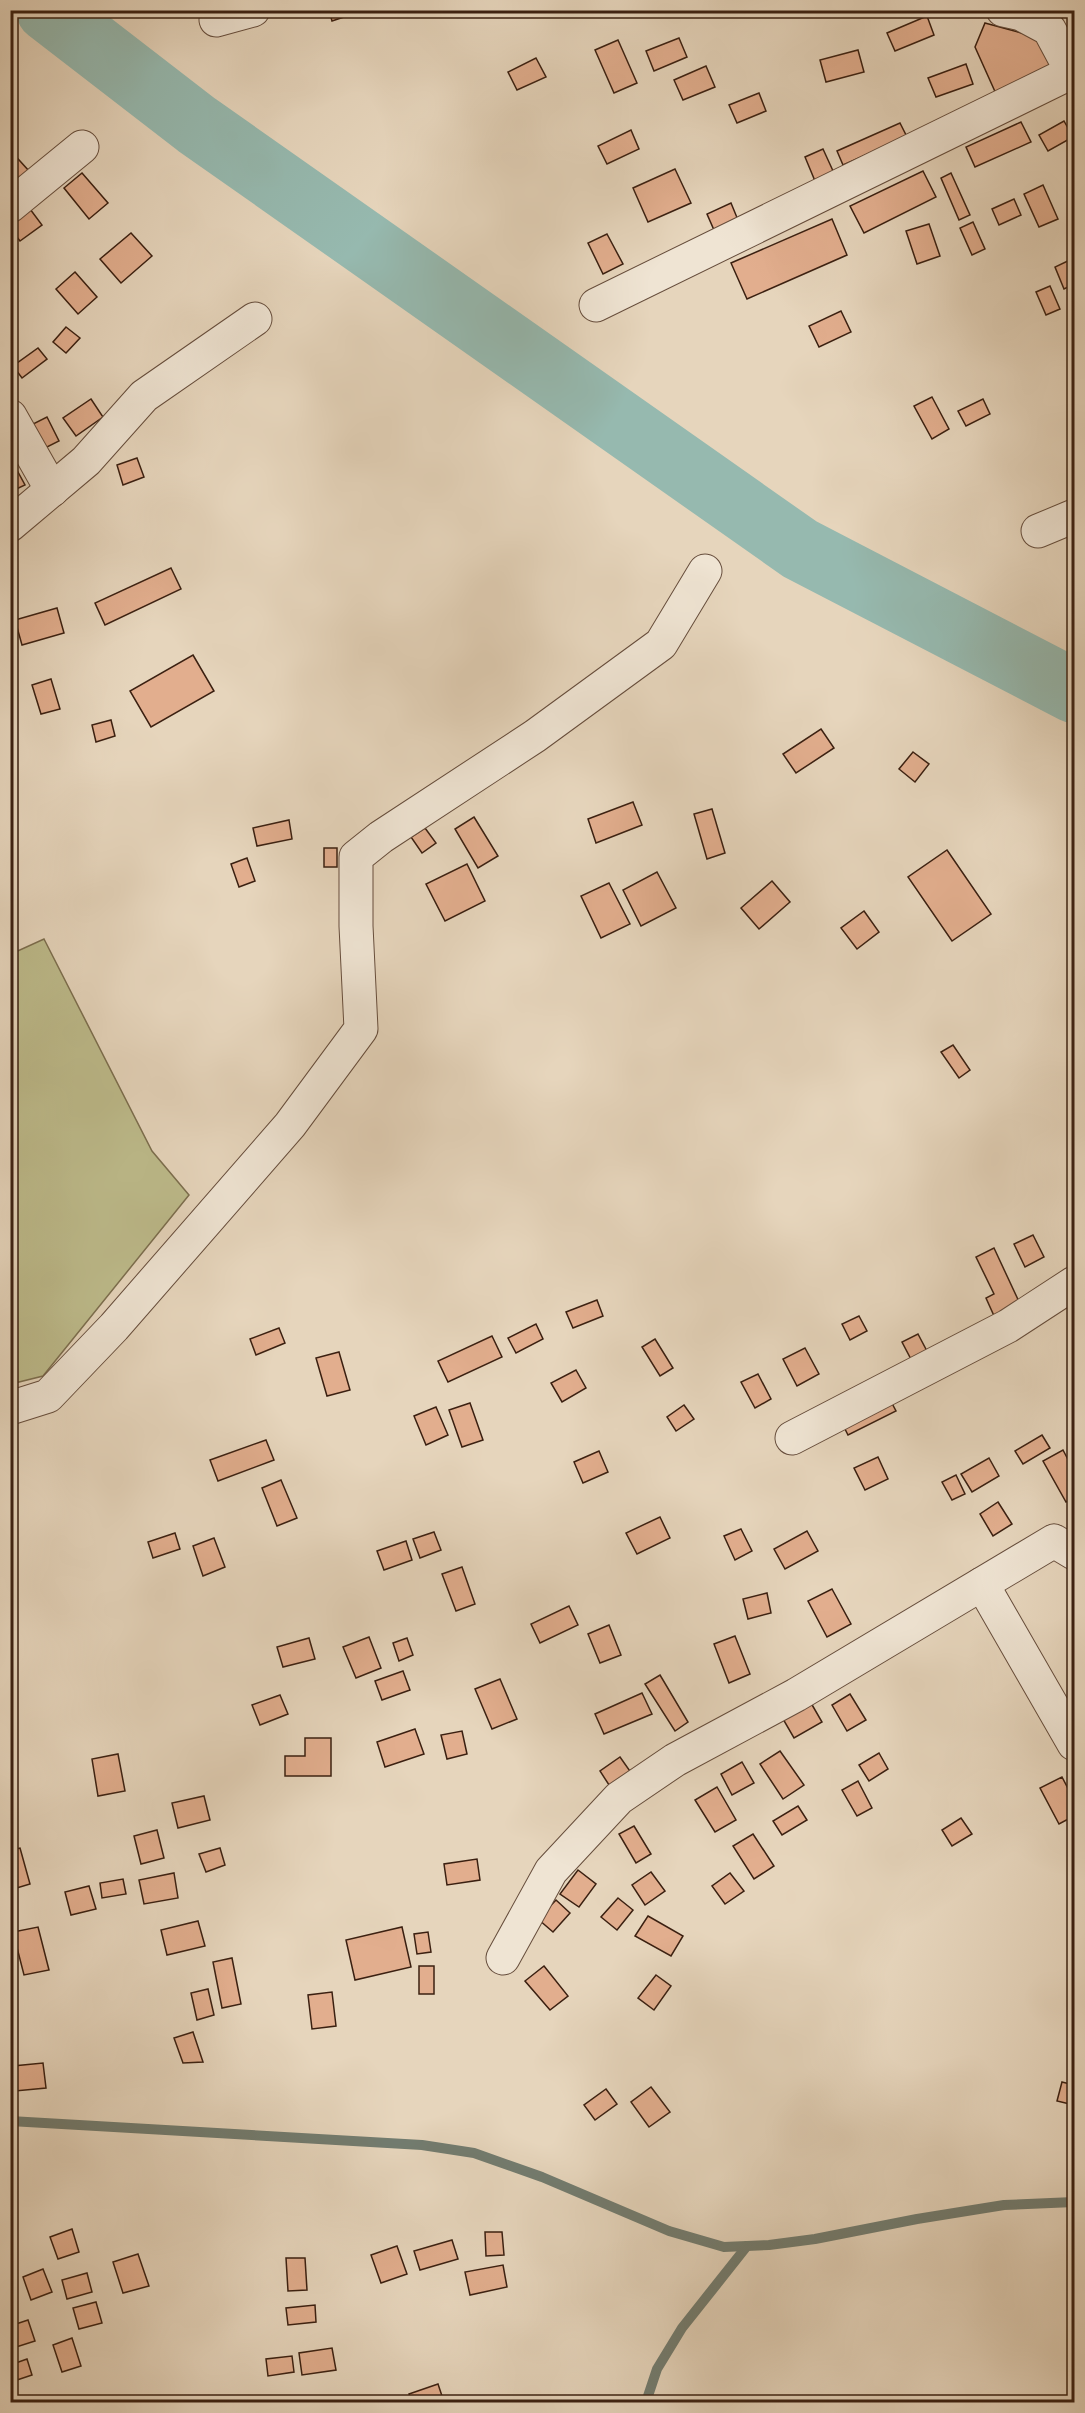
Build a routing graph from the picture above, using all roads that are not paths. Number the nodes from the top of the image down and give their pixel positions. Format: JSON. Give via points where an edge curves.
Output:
{"nodes":[{"id":1,"x":253,"y":10,"type":"edge"},
{"id":2,"x":1003,"y":10,"type":"edge"},
{"id":3,"x":216,"y":20,"type":"dead end"},
{"id":4,"x":1073,"y":71,"type":"edge"},
{"id":5,"x":82,"y":147,"type":"dead end"},
{"id":6,"x":10,"y":206,"type":"edge"},
{"id":7,"x":596,"y":305,"type":"dead end"},
{"id":8,"x":255,"y":319,"type":"dead end"},
{"id":9,"x":10,"y":416,"type":"edge"},
{"id":10,"x":52,"y":490,"type":"junction"},
{"id":11,"x":1074,"y":516,"type":"edge"},
{"id":12,"x":10,"y":525,"type":"edge"},
{"id":13,"x":1038,"y":531,"type":"dead end"},
{"id":14,"x":705,"y":571,"type":"dead end"},
{"id":15,"x":1074,"y":1283,"type":"edge"},
{"id":16,"x":10,"y":1408,"type":"edge"},
{"id":17,"x":792,"y":1438,"type":"dead end"},
{"id":18,"x":1074,"y":1553,"type":"edge"},
{"id":19,"x":982,"y":1584,"type":"junction"},
{"id":20,"x":1074,"y":1744,"type":"edge"},
{"id":21,"x":503,"y":1958,"type":"dead end"}],
"edges":[{"from":1,"to":3,"type":"street"},
{"from":2,"to":4,"type":"street","via":[[1021,14],[1049,29]]},
{"from":4,"to":7,"type":"street"},
{"from":5,"to":6,"type":"street"},
{"from":8,"to":10,"type":"street","via":[[144,396],[86,461]]},
{"from":9,"to":10,"type":"street"},
{"from":10,"to":12,"type":"street"},
{"from":11,"to":13,"type":"street"},
{"from":14,"to":16,"type":"street","via":[[661,644],[535,736],[356,857],[361,1029],[290,1125],[114,1327],[48,1396]]},
{"from":15,"to":17,"type":"street","via":[[1008,1326]]},
{"from":18,"to":19,"type":"street","via":[[1054,1541]]},
{"from":19,"to":20,"type":"street"},
{"from":19,"to":21,"type":"street","via":[[796,1695],[675,1760],[619,1798],[551,1871]]}]}
